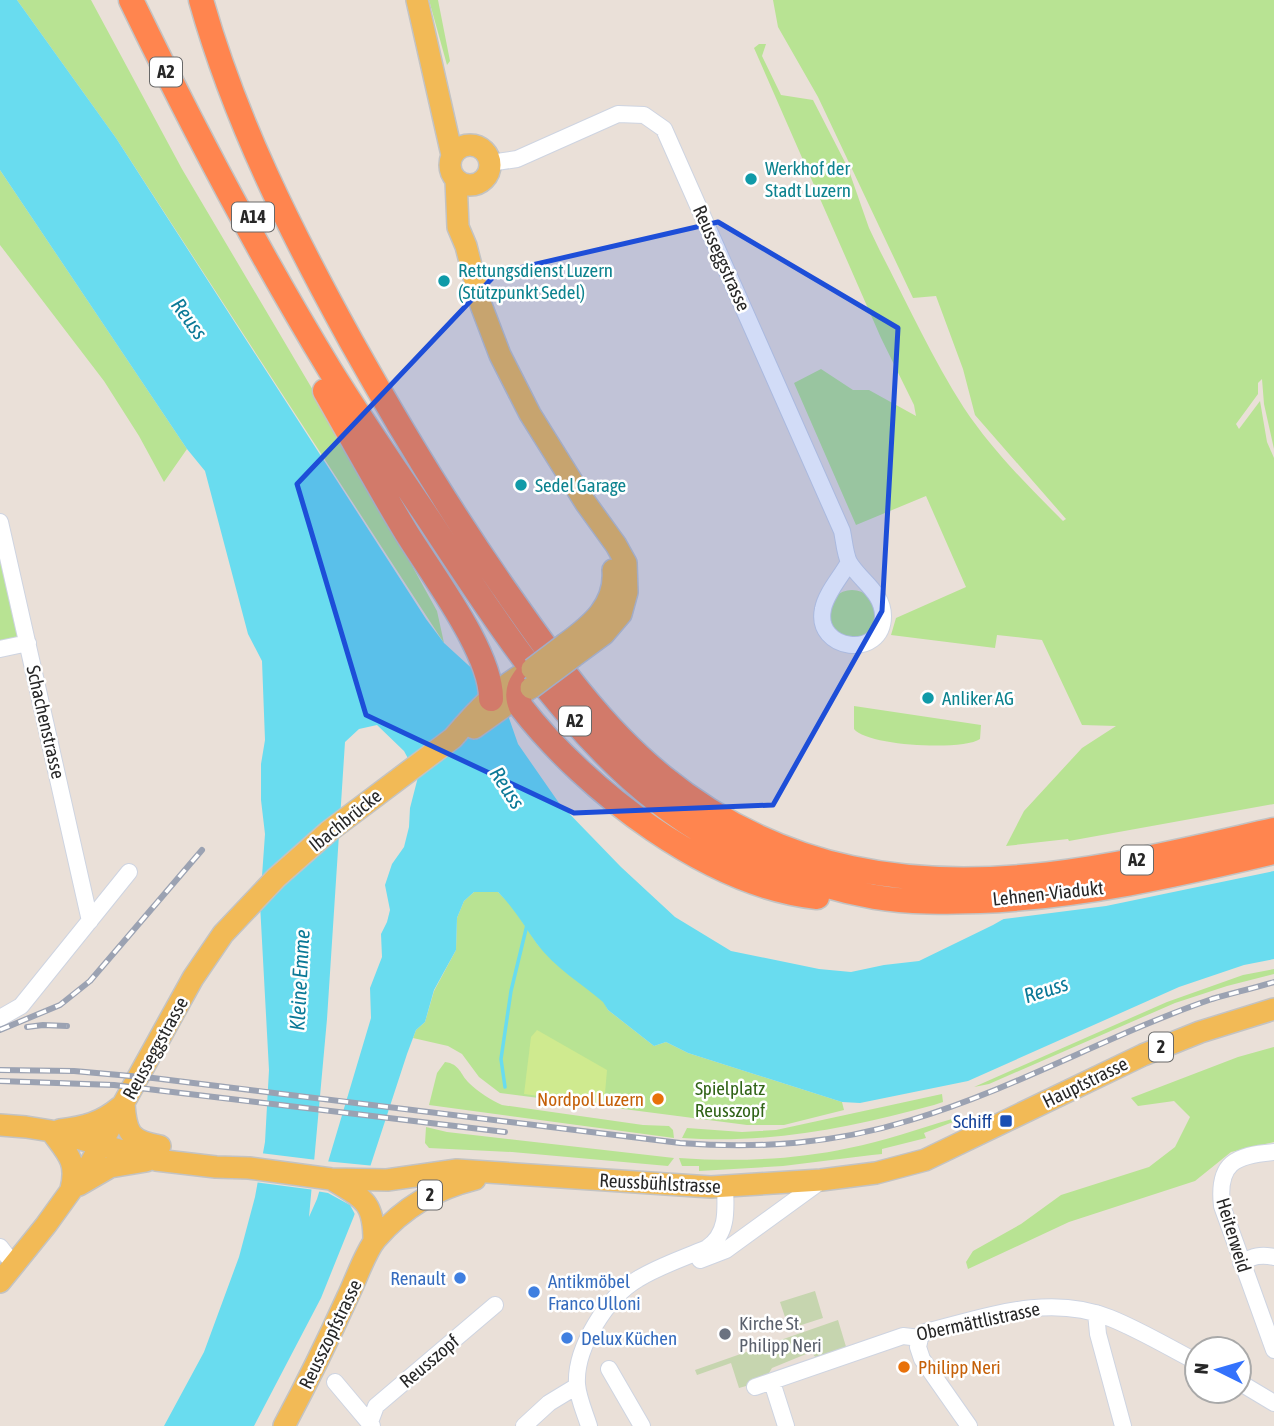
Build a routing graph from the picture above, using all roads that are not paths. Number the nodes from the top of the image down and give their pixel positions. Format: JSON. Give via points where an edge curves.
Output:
{"nodes":[{"id":1,"x":131,"y":0,"type":"edge"},
{"id":2,"x":143,"y":0,"type":"edge"},
{"id":3,"x":201,"y":0,"type":"edge"},
{"id":4,"x":418,"y":0,"type":"edge"},
{"id":5,"x":442,"y":107,"type":"junction"},
{"id":6,"x":202,"y":144,"type":"junction"},
{"id":7,"x":471,"y":144,"type":"junction"},
{"id":8,"x":452,"y":155,"type":"junction"},
{"id":9,"x":490,"y":163,"type":"junction"},
{"id":10,"x":466,"y":182,"type":"junction"},
{"id":11,"x":371,"y":431,"type":"junction"},
{"id":12,"x":0,"y":523,"type":"edge"},
{"id":13,"x":849,"y":562,"type":"junction"},
{"id":14,"x":472,"y":638,"type":"junction"},
{"id":15,"x":28,"y":643,"type":"junction"},
{"id":16,"x":0,"y":649,"type":"edge"},
{"id":17,"x":523,"y":689,"type":"junction"},
{"id":18,"x":489,"y":707,"type":"junction"},
{"id":19,"x":1274,"y":830,"type":"edge"},
{"id":20,"x":1274,"y":852,"type":"edge"},
{"id":21,"x":129,"y":872,"type":"dead end"},
{"id":22,"x":874,"y":896,"type":"junction"},
{"id":23,"x":244,"y":911,"type":"joint"},
{"id":24,"x":90,"y":921,"type":"junction"},
{"id":25,"x":1274,"y":1009,"type":"edge"},
{"id":26,"x":0,"y":1018,"type":"edge"},
{"id":27,"x":124,"y":1104,"type":"junction"},
{"id":28,"x":0,"y":1125,"type":"edge"},
{"id":29,"x":51,"y":1132,"type":"junction"},
{"id":30,"x":100,"y":1145,"type":"junction"},
{"id":31,"x":1274,"y":1152,"type":"edge"},
{"id":32,"x":941,"y":1153,"type":"joint"},
{"id":33,"x":156,"y":1160,"type":"junction"},
{"id":34,"x":249,"y":1168,"type":"junction"},
{"id":35,"x":499,"y":1172,"type":"junction"},
{"id":36,"x":331,"y":1179,"type":"junction"},
{"id":37,"x":821,"y":1180,"type":"junction"},
{"id":38,"x":726,"y":1187,"type":"junction"},
{"id":39,"x":71,"y":1189,"type":"junction"},
{"id":40,"x":374,"y":1241,"type":"junction"},
{"id":41,"x":0,"y":1247,"type":"edge"},
{"id":42,"x":1274,"y":1257,"type":"edge"},
{"id":43,"x":1241,"y":1263,"type":"junction"},
{"id":44,"x":14,"y":1265,"type":"junction"},
{"id":45,"x":670,"y":1265,"type":"junction"},
{"id":46,"x":0,"y":1282,"type":"edge"},
{"id":47,"x":495,"y":1305,"type":"dead end"},
{"id":48,"x":1096,"y":1313,"type":"junction"},
{"id":49,"x":920,"y":1338,"type":"junction"},
{"id":50,"x":1274,"y":1350,"type":"edge"},
{"id":51,"x":1183,"y":1355,"type":"edge"},
{"id":52,"x":608,"y":1369,"type":"dead end"},
{"id":53,"x":335,"y":1382,"type":"dead end"},
{"id":54,"x":772,"y":1382,"type":"junction"},
{"id":55,"x":577,"y":1386,"type":"junction"},
{"id":56,"x":755,"y":1387,"type":"dead end"},
{"id":57,"x":1253,"y":1390,"type":"edge"},
{"id":58,"x":1274,"y":1403,"type":"edge"},
{"id":59,"x":371,"y":1424,"type":"edge"},
{"id":60,"x":284,"y":1426,"type":"edge"},
{"id":61,"x":526,"y":1426,"type":"edge"},
{"id":62,"x":590,"y":1426,"type":"edge"},
{"id":63,"x":642,"y":1426,"type":"edge"},
{"id":64,"x":786,"y":1426,"type":"edge"},
{"id":65,"x":969,"y":1426,"type":"edge"},
{"id":66,"x":1123,"y":1426,"type":"edge"}],
"edges":[{"from":1,"to":6,"type":"highway","number":"A2"},
{"from":2,"to":11,"type":"highway","number":"A14","via":[[234,181],[338,363]]},
{"from":3,"to":19,"type":"highway","number":"A2","via":[[223,71],[268,181],[312,270],[427,472],[572,682],[637,754],[688,796],[773,843],[848,867],[957,880],[1051,875]]},
{"from":4,"to":5,"type":"main road"},
{"from":5,"to":7,"type":"main road"},
{"from":5,"to":8,"type":"main road"},
{"from":6,"to":11,"type":"highway","number":"A2","via":[[293,307]]},
{"from":6,"to":14,"type":"highway","via":[[225,210],[369,468]]},
{"from":7,"to":8,"type":"main road"},
{"from":7,"to":9,"type":"main road","via":[[483,150]]},
{"from":8,"to":10,"type":"main road","via":[[449,165]]},
{"from":9,"to":10,"type":"main road","via":[[488,173]]},
{"from":9,"to":13,"type":"street","name":"Reusseggstrasse","via":[[517,159],[618,114],[644,115],[664,129],[842,531]]},
{"from":10,"to":17,"type":"main road","bridge":true,"via":[[457,220],[491,331],[537,425],[626,563],[625,603],[615,622],[569,650]]},
{"from":11,"to":22,"type":"highway","number":"A2","via":[[516,647],[570,716],[633,781],[712,839],[745,855],[819,884]]},
{"from":12,"to":15,"type":"street","name":"Schachenstrasse"},
{"from":13,"to":13,"type":"street","name":"Reusseggstrasse","via":[[823,605],[821,617],[833,640],[859,646],[877,634],[883,615],[877,597]]},
{"from":14,"to":17,"type":"highway","via":[[503,676]]},
{"from":14,"to":18,"type":"highway","via":[[486,666]]},
{"from":15,"to":16,"type":"street"},
{"from":15,"to":24,"type":"street","name":"Schachenstrasse"},
{"from":17,"to":18,"type":"highway"},
{"from":17,"to":18,"type":"main road"},
{"from":17,"to":22,"type":"highway","via":[[597,786],[678,845],[715,865],[779,889],[814,896]]},
{"from":18,"to":23,"type":"main road","name":"Ibachbrücke","via":[[328,832]]},
{"from":20,"to":22,"type":"highway","name":"Lehnen-Viadukt","number":"A2","via":[[1072,893],[945,902]]},
{"from":21,"to":24,"type":"street"},
{"from":23,"to":27,"type":"main road","name":"Reusseggstrasse","via":[[193,978]]},
{"from":24,"to":26,"type":"street","via":[[21,1006]]},
{"from":25,"to":32,"type":"main road","name":"Hauptstrasse","number":"2","via":[[1143,1055]]},
{"from":27,"to":29,"type":"main road","via":[[95,1124]]},
{"from":27,"to":30,"type":"main road","name":"Reusseggstrasse"},
{"from":27,"to":34,"type":"main road","via":[[127,1128],[134,1138],[199,1151]]},
{"from":28,"to":29,"type":"main road"},
{"from":29,"to":30,"type":"main road"},
{"from":29,"to":39,"type":"main road","via":[[73,1163]]},
{"from":30,"to":33,"type":"main road"},
{"from":30,"to":39,"type":"main road","name":"Reusseggstrasse"},
{"from":31,"to":43,"type":"street","name":"Heiterweid","via":[[1236,1159],[1221,1180],[1222,1206]]},
{"from":32,"to":37,"type":"main road","name":"Reussbühlstrasse","number":"2","via":[[904,1167]]},
{"from":33,"to":34,"type":"main road"},
{"from":33,"to":39,"type":"main road","via":[[110,1167]]},
{"from":34,"to":36,"type":"main road","number":"2"},
{"from":35,"to":36,"type":"main road","name":"Reussbühlstrasse","number":"2","via":[[457,1170],[377,1181]]},
{"from":35,"to":38,"type":"main road","name":"Reussbühlstrasse","number":"2"},
{"from":35,"to":40,"type":"main road","name":"Reusszopfstrasse","number":"2","via":[[426,1197]]},
{"from":36,"to":40,"type":"main road","via":[[370,1208]]},
{"from":37,"to":38,"type":"main road","name":"Reussbühlstrasse","number":"2"},
{"from":37,"to":45,"type":"street","via":[[726,1250]]},
{"from":38,"to":45,"type":"street","via":[[725,1219],[717,1240]]},
{"from":39,"to":44,"type":"main road","name":"Reusseggstrasse"},
{"from":40,"to":60,"type":"main road","name":"Reusszopfstrasse","number":"2"},
{"from":41,"to":44,"type":"street"},
{"from":42,"to":43,"type":"street","via":[[1252,1256]]},
{"from":43,"to":50,"type":"street","name":"Heiterweid"},
{"from":44,"to":46,"type":"main road","name":"Reusseggstrasse"},
{"from":45,"to":55,"type":"street","via":[[635,1280],[604,1311],[581,1355]]},
{"from":47,"to":59,"type":"street","name":"Reusszopf","via":[[376,1406]]},
{"from":48,"to":49,"type":"street","name":"Obermättlistrasse","via":[[1051,1306],[1016,1309],[925,1332]]},
{"from":48,"to":51,"type":"street","name":"Obermättlistrasse"},
{"from":48,"to":66,"type":"street"},
{"from":49,"to":54,"type":"street","name":"Obermättlistrasse","via":[[903,1336]]},
{"from":49,"to":65,"type":"street","via":[[922,1359]]},
{"from":52,"to":63,"type":"street"},
{"from":53,"to":59,"type":"street","name":"Reusszopf"},
{"from":54,"to":56,"type":"street","name":"Obermättlistrasse"},
{"from":54,"to":64,"type":"street"},
{"from":55,"to":61,"type":"street","via":[[549,1403]]},
{"from":55,"to":62,"type":"street"},
{"from":57,"to":58,"type":"street"}]}
